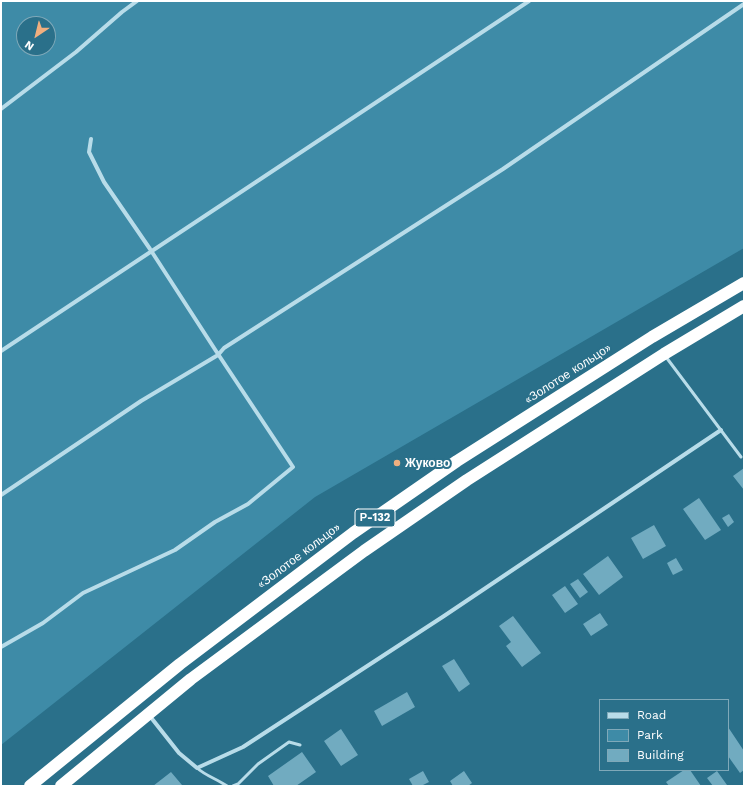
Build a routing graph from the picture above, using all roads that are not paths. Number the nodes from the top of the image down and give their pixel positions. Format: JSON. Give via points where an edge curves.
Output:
{"nodes":[{"id":1,"x":138,"y":1,"type":"edge"},
{"id":2,"x":528,"y":1,"type":"edge"},
{"id":3,"x":744,"y":4,"type":"edge"},
{"id":4,"x":1,"y":109,"type":"edge"},
{"id":5,"x":91,"y":139,"type":"dead end"},
{"id":6,"x":153,"y":252,"type":"junction"},
{"id":7,"x":744,"y":283,"type":"edge"},
{"id":8,"x":744,"y":306,"type":"edge"},
{"id":9,"x":1,"y":351,"type":"edge"},
{"id":10,"x":664,"y":354,"type":"junction"},
{"id":11,"x":218,"y":355,"type":"junction"},
{"id":12,"x":721,"y":430,"type":"junction"},
{"id":13,"x":741,"y":457,"type":"dead end"},
{"id":14,"x":1,"y":495,"type":"edge"},
{"id":15,"x":1,"y":647,"type":"edge"},
{"id":16,"x":148,"y":714,"type":"junction"},
{"id":17,"x":300,"y":745,"type":"dead end"},
{"id":18,"x":197,"y":768,"type":"junction"},
{"id":19,"x":30,"y":786,"type":"edge"},
{"id":20,"x":61,"y":786,"type":"edge"},
{"id":21,"x":227,"y":786,"type":"edge"},
{"id":22,"x":233,"y":786,"type":"edge"}],
"edges":[{"from":1,"to":4,"type":"street"},
{"from":2,"to":6,"type":"street"},
{"from":3,"to":11,"type":"street","via":[[503,169],[224,348]]},
{"from":5,"to":6,"type":"street","via":[[89,152],[104,182]]},
{"from":6,"to":9,"type":"street"},
{"from":6,"to":11,"type":"street"},
{"from":7,"to":19,"type":"highway","name":"«Золотое кольцо»","number":"Р-132","via":[[652,337],[490,440],[353,534],[152,686]]},
{"from":8,"to":10,"type":"highway","number":"Р-132"},
{"from":10,"to":12,"type":"lane"},
{"from":10,"to":16,"type":"highway","number":"Р-132","via":[[467,480],[364,551],[191,679]]},
{"from":11,"to":14,"type":"street","via":[[141,401]]},
{"from":11,"to":15,"type":"street","via":[[293,467],[248,504],[215,522],[175,550],[83,593],[43,623]]},
{"from":12,"to":13,"type":"lane"},
{"from":12,"to":18,"type":"street","via":[[243,747]]},
{"from":16,"to":18,"type":"street","via":[[179,753]]},
{"from":16,"to":20,"type":"highway","number":"Р-132"},
{"from":17,"to":22,"type":"lane","via":[[289,742]]},
{"from":18,"to":21,"type":"lane"}]}
